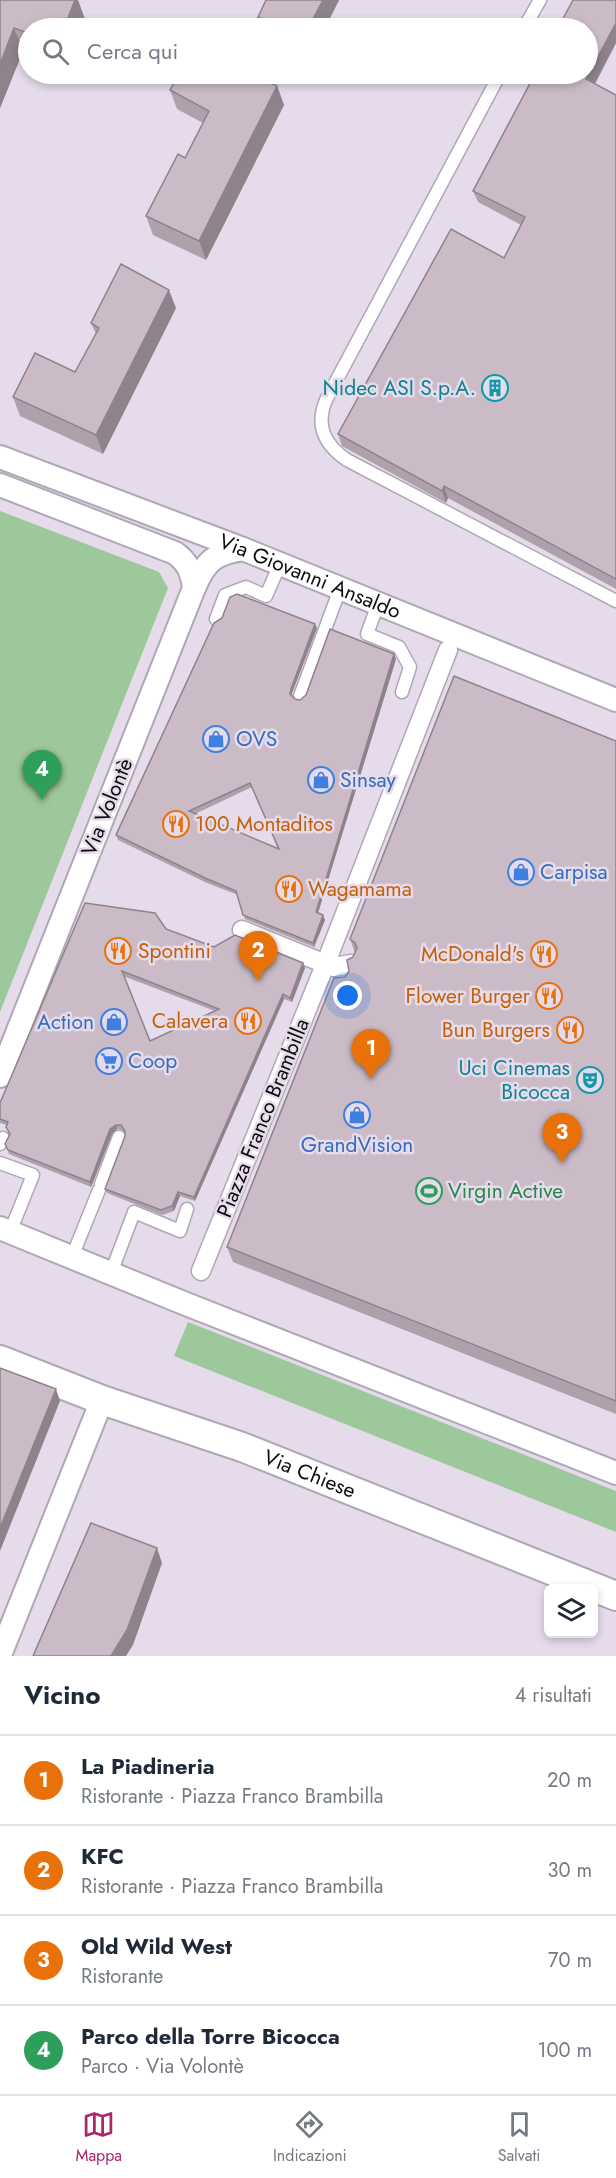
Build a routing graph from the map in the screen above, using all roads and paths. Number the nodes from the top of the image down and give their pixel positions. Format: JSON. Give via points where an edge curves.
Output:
{"nodes":[{"id":1,"x":540,"y":0,"type":"edge"},
{"id":2,"x":530,"y":18,"type":"edge"},
{"id":3,"x":495,"y":84,"type":"edge"},
{"id":4,"x":0,"y":457,"type":"edge"},
{"id":5,"x":0,"y":485,"type":"edge"},
{"id":6,"x":243,"y":549,"type":"junction"},
{"id":7,"x":280,"y":564,"type":"junction"},
{"id":8,"x":194,"y":588,"type":"junction"},
{"id":9,"x":340,"y":589,"type":"junction"},
{"id":10,"x":616,"y":601,"type":"edge"},
{"id":11,"x":378,"y":604,"type":"junction"},
{"id":12,"x":216,"y":619,"type":"edge"},
{"id":13,"x":448,"y":650,"type":"dead end"},
{"id":14,"x":402,"y":692,"type":"dead end"},
{"id":15,"x":300,"y":696,"type":"dead end"},
{"id":16,"x":616,"y":700,"type":"edge"},
{"id":17,"x":242,"y":930,"type":"dead end"},
{"id":18,"x":338,"y":970,"type":"junction"},
{"id":19,"x":0,"y":1076,"type":"edge"},
{"id":20,"x":119,"y":1137,"type":"dead end"},
{"id":21,"x":0,"y":1163,"type":"edge"},
{"id":22,"x":188,"y":1209,"type":"dead end"},
{"id":23,"x":5,"y":1230,"type":"edge"},
{"id":24,"x":72,"y":1257,"type":"junction"},
{"id":25,"x":201,"y":1271,"type":"dead end"},
{"id":26,"x":111,"y":1273,"type":"junction"},
{"id":27,"x":0,"y":1360,"type":"edge"},
{"id":28,"x":102,"y":1400,"type":"junction"},
{"id":29,"x":616,"y":1473,"type":"edge"},
{"id":30,"x":616,"y":1596,"type":"edge"},
{"id":31,"x":0,"y":1655,"type":"edge"}],
"edges":[{"from":1,"to":2,"type":"lane"},
{"from":3,"to":10,"type":"lane","via":[[326,400],[320,421],[322,431],[327,443],[347,460]]},
{"from":4,"to":6,"type":"street","name":"Via Giovanni Ansaldo"},
{"from":5,"to":8,"type":"street","via":[[165,548],[182,558],[191,571]]},
{"from":6,"to":7,"type":"street","name":"Via Giovanni Ansaldo"},
{"from":6,"to":8,"type":"street","name":"Via Volontè","via":[[213,559]]},
{"from":7,"to":9,"type":"street","name":"Via Giovanni Ansaldo"},
{"from":7,"to":12,"type":"lane","via":[[266,596],[246,587],[225,595]]},
{"from":8,"to":19,"type":"street","name":"Via Volontè"},
{"from":9,"to":11,"type":"street","name":"Via Giovanni Ansaldo"},
{"from":9,"to":15,"type":"lane"},
{"from":11,"to":14,"type":"lane","via":[[367,634],[399,647],[410,667]]},
{"from":11,"to":16,"type":"street","name":"Via Giovanni Ansaldo"},
{"from":13,"to":18,"type":"street","name":"Piazza Franco Brambilla"},
{"from":17,"to":18,"type":"street"},
{"from":18,"to":25,"type":"street","name":"Piazza Franco Brambilla"},
{"from":20,"to":24,"type":"lane"},
{"from":21,"to":23,"type":"lane","via":[[33,1175]]},
{"from":22,"to":26,"type":"lane","via":[[180,1231],[134,1212]]},
{"from":23,"to":24,"type":"street"},
{"from":24,"to":26,"type":"street"},
{"from":26,"to":29,"type":"street"},
{"from":27,"to":28,"type":"street","name":"Via Chiese"},
{"from":28,"to":30,"type":"street","name":"Via Chiese","via":[[249,1450]]},
{"from":28,"to":31,"type":"street"}]}
